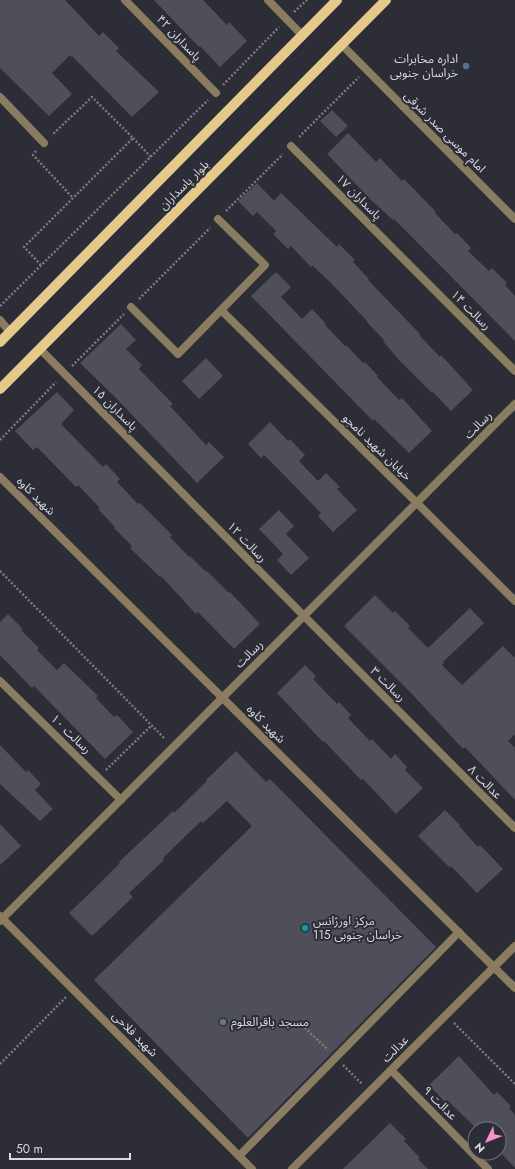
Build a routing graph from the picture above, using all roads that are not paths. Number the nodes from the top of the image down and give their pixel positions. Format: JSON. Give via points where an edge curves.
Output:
{"nodes":[{"id":1,"x":125,"y":0,"type":"edge"},
{"id":2,"x":268,"y":0,"type":"edge"},
{"id":3,"x":337,"y":0,"type":"edge"},
{"id":4,"x":386,"y":0,"type":"edge"},
{"id":5,"x":302,"y":35,"type":"junction"},
{"id":6,"x":342,"y":45,"type":"junction"},
{"id":7,"x":216,"y":93,"type":"road end"},
{"id":8,"x":0,"y":97,"type":"edge"},
{"id":9,"x":44,"y":143,"type":"road end"},
{"id":10,"x":291,"y":146,"type":"road end"},
{"id":11,"x":218,"y":219,"type":"road end"},
{"id":12,"x":515,"y":219,"type":"edge"},
{"id":13,"x":409,"y":265,"type":"joint"},
{"id":14,"x":131,"y":307,"type":"road end"},
{"id":15,"x":221,"y":310,"type":"junction"},
{"id":16,"x":0,"y":320,"type":"edge"},
{"id":17,"x":10,"y":332,"type":"junction"},
{"id":18,"x":0,"y":342,"type":"edge"},
{"id":19,"x":40,"y":349,"type":"junction"},
{"id":20,"x":515,"y":371,"type":"edge"},
{"id":21,"x":0,"y":389,"type":"edge"},
{"id":22,"x":515,"y":404,"type":"edge"},
{"id":23,"x":0,"y":477,"type":"edge"},
{"id":24,"x":174,"y":484,"type":"joint"},
{"id":25,"x":417,"y":503,"type":"junction"},
{"id":26,"x":515,"y":601,"type":"edge"},
{"id":27,"x":304,"y":616,"type":"junction"},
{"id":28,"x":2,"y":683,"type":"edge"},
{"id":29,"x":222,"y":698,"type":"junction"},
{"id":30,"x":456,"y":769,"type":"joint"},
{"id":31,"x":121,"y":800,"type":"junction"},
{"id":32,"x":515,"y":828,"type":"edge"},
{"id":33,"x":1,"y":919,"type":"edge"},
{"id":34,"x":459,"y":932,"type":"junction"},
{"id":35,"x":515,"y":946,"type":"edge"},
{"id":36,"x":494,"y":967,"type":"junction"},
{"id":37,"x":515,"y":988,"type":"edge"},
{"id":38,"x":391,"y":1070,"type":"junction"},
{"id":39,"x":239,"y":1156,"type":"junction"},
{"id":40,"x":252,"y":1169,"type":"edge"},
{"id":41,"x":292,"y":1169,"type":"edge"},
{"id":42,"x":488,"y":1169,"type":"edge"}],
"edges":[{"from":1,"to":7,"type":"street","name":"پاسداران ۴۲"},
{"from":2,"to":5,"type":"street"},
{"from":3,"to":5,"type":"main road","name":"بلوار پاسداران"},
{"from":4,"to":6,"type":"main road","name":"بلوار پاسداران"},
{"from":5,"to":17,"type":"main road","name":"بلوار پاسداران"},
{"from":6,"to":12,"type":"street","name":"امام موسی صدر شرقی"},
{"from":6,"to":19,"type":"main road","name":"بلوار پاسداران"},
{"from":8,"to":9,"type":"street"},
{"from":10,"to":13,"type":"street","name":"پاسداران ۱۷"},
{"from":11,"to":15,"type":"street","via":[[265,265]]},
{"from":13,"to":20,"type":"street","name":"رسالت ۱۴"},
{"from":14,"to":15,"type":"street","via":[[178,354]]},
{"from":15,"to":25,"type":"street","name":"خیابان شهید نامجو"},
{"from":16,"to":17,"type":"street"},
{"from":17,"to":18,"type":"main road","name":"بلوار پاسداران"},
{"from":19,"to":21,"type":"main road","name":"بلوار پاسداران"},
{"from":19,"to":24,"type":"street","name":"پاسداران ۱۵"},
{"from":22,"to":25,"type":"street","name":"رسالت"},
{"from":23,"to":29,"type":"street","name":"شهید کاوه"},
{"from":24,"to":27,"type":"street","name":"رسالت ۱۲"},
{"from":25,"to":26,"type":"street","name":"خیابان شهید نامجو"},
{"from":25,"to":27,"type":"street","name":"رسالت"},
{"from":27,"to":29,"type":"street","name":"رسالت"},
{"from":27,"to":30,"type":"street","name":"رسالت ۳"},
{"from":28,"to":31,"type":"street","name":"رسالت ۱۰"},
{"from":29,"to":31,"type":"street","name":"رسالت"},
{"from":29,"to":34,"type":"street","name":"شهید کاوه"},
{"from":30,"to":32,"type":"street","name":"عدالت ۸"},
{"from":31,"to":33,"type":"street","name":"رسالت"},
{"from":33,"to":39,"type":"street","name":"شهید فلاحی"},
{"from":34,"to":36,"type":"street","name":"شهید کاوه"},
{"from":34,"to":39,"type":"street"},
{"from":35,"to":36,"type":"street","name":"عدالت"},
{"from":36,"to":37,"type":"street","name":"شهید کاوه"},
{"from":36,"to":38,"type":"street","name":"عدالت"},
{"from":38,"to":41,"type":"street","name":"عدالت"},
{"from":38,"to":42,"type":"street","name":"عدالت ۹"},
{"from":39,"to":40,"type":"street","name":"شهید فلاحی"}]}
